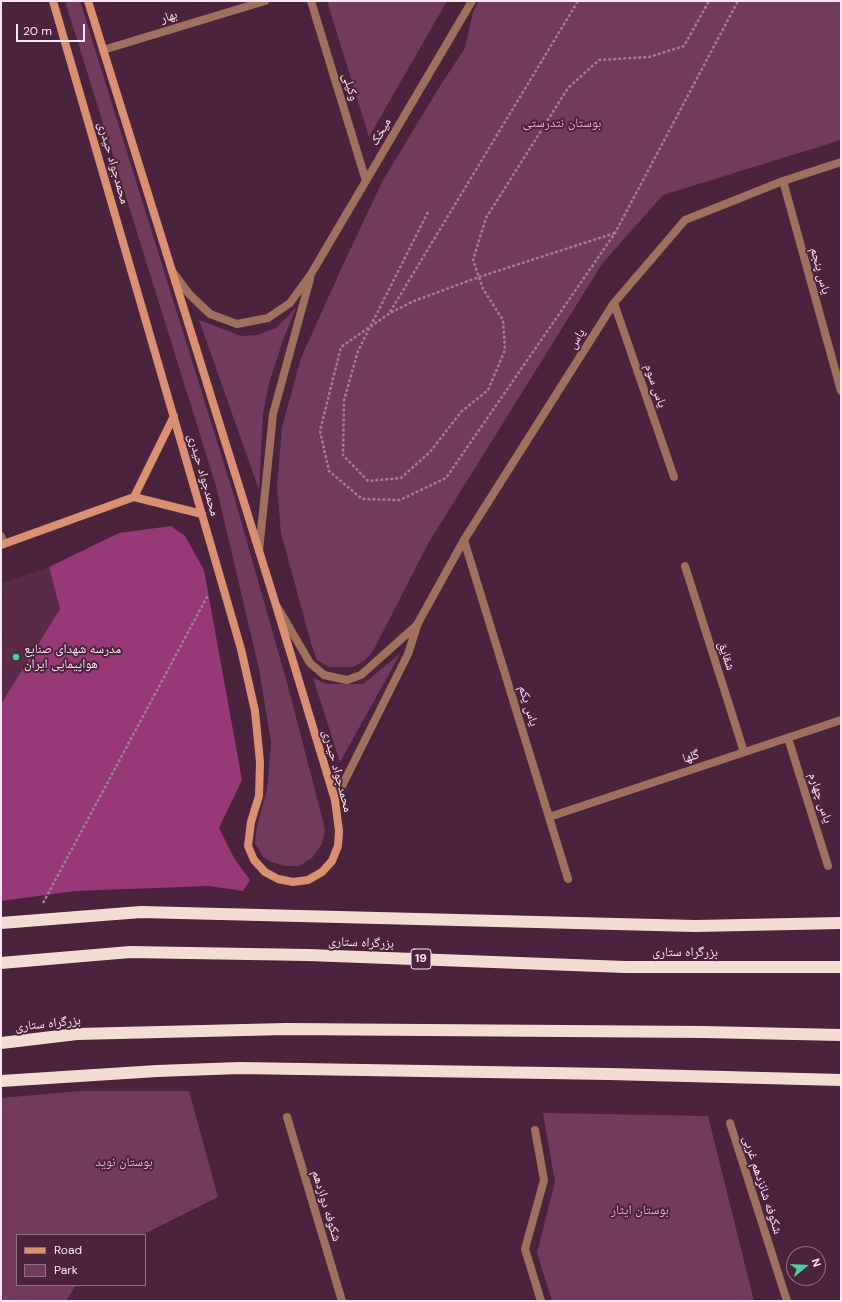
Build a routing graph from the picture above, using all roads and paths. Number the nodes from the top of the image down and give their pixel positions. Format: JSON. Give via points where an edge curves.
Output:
{"nodes":[{"id":1,"x":53,"y":1,"type":"edge"},
{"id":2,"x":88,"y":1,"type":"edge"},
{"id":3,"x":265,"y":1,"type":"edge"},
{"id":4,"x":311,"y":1,"type":"edge"},
{"id":5,"x":472,"y":1,"type":"edge"},
{"id":6,"x":578,"y":1,"type":"edge"},
{"id":7,"x":708,"y":1,"type":"edge"},
{"id":8,"x":738,"y":1,"type":"edge"},
{"id":9,"x":103,"y":50,"type":"junction"},
{"id":10,"x":841,"y":162,"type":"edge"},
{"id":11,"x":366,"y":181,"type":"junction"},
{"id":12,"x":783,"y":181,"type":"junction"},
{"id":13,"x":428,"y":212,"type":"dead end"},
{"id":14,"x":615,"y":233,"type":"junction"},
{"id":15,"x":169,"y":266,"type":"junction"},
{"id":16,"x":311,"y":274,"type":"junction"},
{"id":17,"x":479,"y":277,"type":"junction"},
{"id":18,"x":614,"y":303,"type":"junction"},
{"id":19,"x":390,"y":313,"type":"junction"},
{"id":20,"x":370,"y":327,"type":"junction"},
{"id":21,"x":841,"y":391,"type":"edge"},
{"id":22,"x":174,"y":416,"type":"junction"},
{"id":23,"x":674,"y":477,"type":"dead end"},
{"id":24,"x":134,"y":497,"type":"junction"},
{"id":25,"x":202,"y":514,"type":"junction"},
{"id":26,"x":464,"y":540,"type":"junction"},
{"id":27,"x":2,"y":541,"type":"edge"},
{"id":28,"x":259,"y":551,"type":"junction"},
{"id":29,"x":685,"y":566,"type":"dead end"},
{"id":30,"x":220,"y":574,"type":"junction"},
{"id":31,"x":275,"y":602,"type":"junction"},
{"id":32,"x":418,"y":623,"type":"junction"},
{"id":33,"x":841,"y":720,"type":"edge"},
{"id":34,"x":788,"y":738,"type":"junction"},
{"id":35,"x":744,"y":752,"type":"junction"},
{"id":36,"x":335,"y":800,"type":"junction"},
{"id":37,"x":549,"y":817,"type":"junction"},
{"id":38,"x":828,"y":866,"type":"dead end"},
{"id":39,"x":568,"y":880,"type":"dead end"},
{"id":40,"x":34,"y":920,"type":"junction"},
{"id":41,"x":1,"y":923,"type":"edge"},
{"id":42,"x":841,"y":924,"type":"edge"},
{"id":43,"x":1,"y":962,"type":"edge"},
{"id":44,"x":841,"y":967,"type":"edge"},
{"id":45,"x":841,"y":1035,"type":"edge"},
{"id":46,"x":1,"y":1043,"type":"edge"},
{"id":47,"x":841,"y":1080,"type":"edge"},
{"id":48,"x":1,"y":1081,"type":"edge"},
{"id":49,"x":287,"y":1117,"type":"dead end"},
{"id":50,"x":730,"y":1123,"type":"dead end"},
{"id":51,"x":535,"y":1130,"type":"dead end"},
{"id":52,"x":342,"y":1301,"type":"edge"},
{"id":53,"x":541,"y":1301,"type":"edge"},
{"id":54,"x":787,"y":1301,"type":"edge"}],
"edges":[{"from":1,"to":22,"type":"street","name":"محمدجواد حیدری"},
{"from":2,"to":9,"type":"street","name":"محمدجواد حیدری"},
{"from":3,"to":9,"type":"street","name":"بهار"},
{"from":4,"to":11,"type":"street","name":"وکیلی"},
{"from":5,"to":11,"type":"street","name":"میخک"},
{"from":6,"to":19,"type":"path"},
{"from":7,"to":17,"type":"path","via":[[684,46],[649,58],[599,60],[568,88],[486,218],[473,260]]},
{"from":8,"to":14,"type":"path"},
{"from":9,"to":15,"type":"street","name":"محمدجواد حیدری"},
{"from":10,"to":12,"type":"street","name":"یاس"},
{"from":11,"to":16,"type":"street","name":"میخک"},
{"from":12,"to":18,"type":"street","name":"یاس","via":[[685,220]]},
{"from":12,"to":21,"type":"street","name":"یاس پنجم"},
{"from":13,"to":20,"type":"path"},
{"from":14,"to":17,"type":"path"},
{"from":14,"to":20,"type":"path","via":[[446,478],[400,500],[362,499],[329,471],[320,431],[341,347]]},
{"from":15,"to":16,"type":"street","via":[[189,294],[210,314],[238,324],[268,318],[290,303]]},
{"from":15,"to":28,"type":"street","name":"محمدجواد حیدری"},
{"from":16,"to":28,"type":"street","via":[[273,414]]},
{"from":17,"to":19,"type":"path","via":[[414,301]]},
{"from":17,"to":20,"type":"path","via":[[483,289],[503,320],[505,350],[488,390],[461,412],[430,452],[401,478],[368,480],[342,455],[344,400],[358,351]]},
{"from":18,"to":23,"type":"street","name":"یاس سوم"},
{"from":18,"to":26,"type":"street","name":"یاس"},
{"from":19,"to":20,"type":"path"},
{"from":22,"to":24,"type":"street"},
{"from":22,"to":25,"type":"street","name":"محمدجواد حیدری"},
{"from":24,"to":25,"type":"street"},
{"from":24,"to":27,"type":"street"},
{"from":25,"to":30,"type":"street","name":"محمدجواد حیدری"},
{"from":26,"to":32,"type":"street","name":"یاس"},
{"from":26,"to":37,"type":"street","name":"یاس یکم"},
{"from":28,"to":31,"type":"street","name":"محمدجواد حیدری"},
{"from":29,"to":35,"type":"street","name":"شقایق"},
{"from":30,"to":36,"type":"street","name":"محمدجواد حیدری","via":[[255,711],[260,762],[259,796],[251,822],[248,846],[254,860],[265,872],[278,880],[308,880],[322,872],[332,861],[338,846]]},
{"from":30,"to":40,"type":"path"},
{"from":31,"to":32,"type":"street","via":[[310,663],[324,675],[347,680],[361,675]]},
{"from":31,"to":36,"type":"street","name":"محمدجواد حیدری"},
{"from":32,"to":36,"type":"street","via":[[408,654]]},
{"from":33,"to":34,"type":"street","name":"گلها"},
{"from":34,"to":35,"type":"street","name":"گلها"},
{"from":34,"to":38,"type":"street","name":"یاس چهارم"},
{"from":35,"to":37,"type":"street","name":"گلها"},
{"from":37,"to":39,"type":"street","name":"یاس یکم"},
{"from":40,"to":41,"type":"highway"},
{"from":40,"to":42,"type":"highway","via":[[141,912],[695,926]]},
{"from":43,"to":44,"type":"highway","name":"بزرگراه ستاری","number":"19","via":[[130,952],[316,955],[625,967]]},
{"from":45,"to":46,"type":"highway","name":"بزرگراه ستاری","via":[[286,1029],[77,1034]]},
{"from":47,"to":48,"type":"highway","via":[[240,1068]]},
{"from":49,"to":52,"type":"street","name":"شکوفه دوازدهم"},
{"from":50,"to":54,"type":"street","name":"شکوفه شانزدهم غربی"},
{"from":51,"to":53,"type":"street","via":[[544,1180],[525,1249]]}]}
